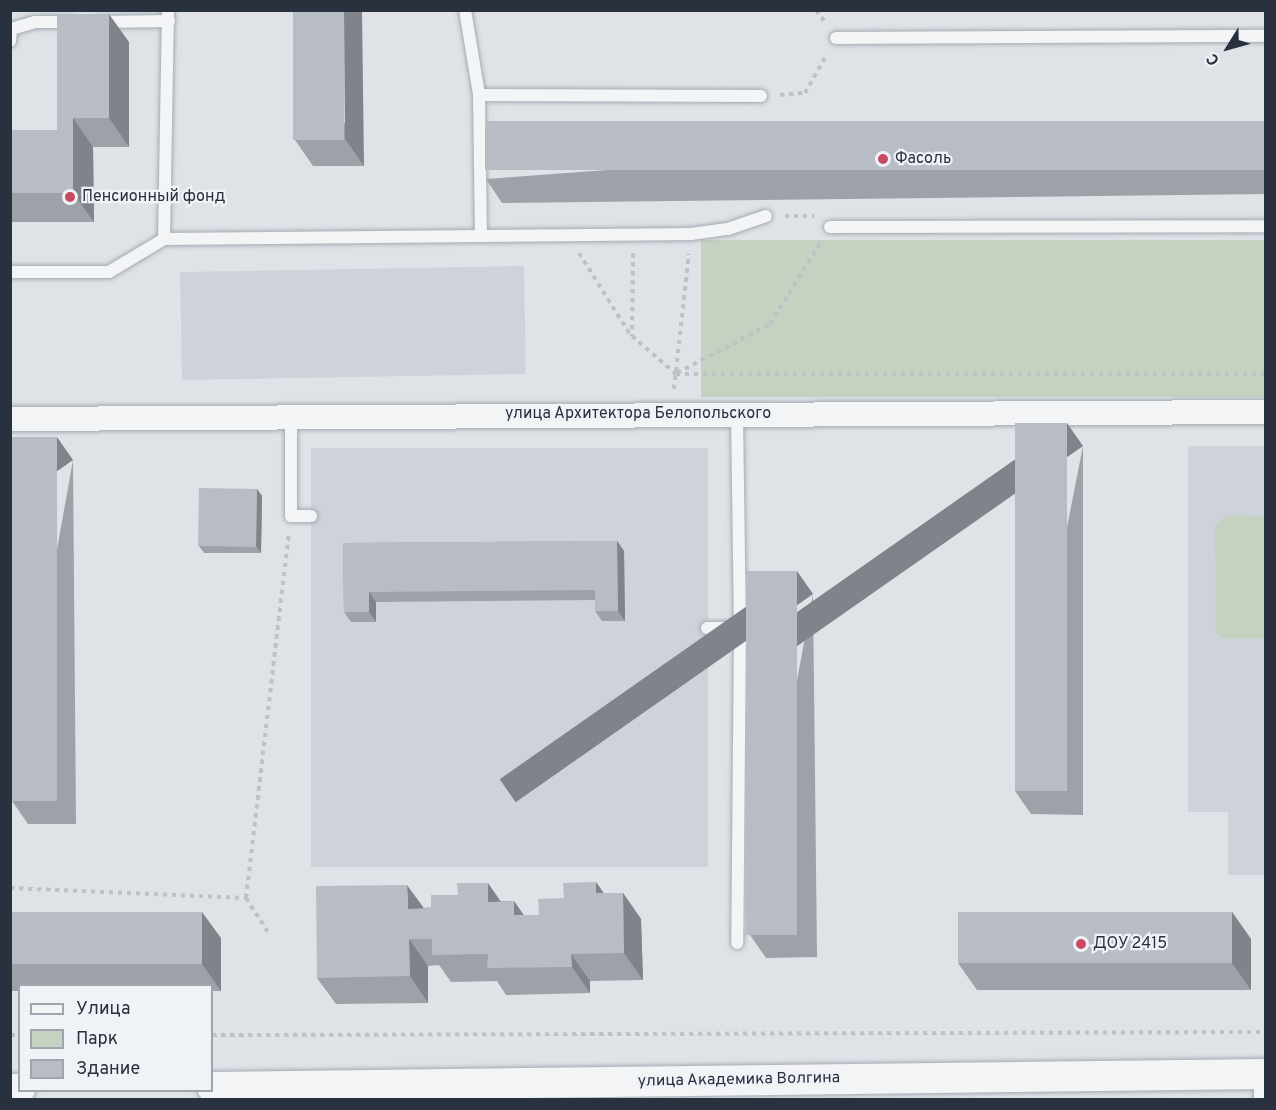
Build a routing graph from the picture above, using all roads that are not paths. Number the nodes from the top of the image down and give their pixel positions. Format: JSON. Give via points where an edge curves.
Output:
{"nodes":[{"id":1,"x":465,"y":10,"type":"edge"},
{"id":2,"x":169,"y":16,"type":"edge"},
{"id":3,"x":1266,"y":36,"type":"edge"},
{"id":4,"x":837,"y":38,"type":"road end"},
{"id":5,"x":10,"y":41,"type":"edge"},
{"id":6,"x":479,"y":95,"type":"junction"},
{"id":7,"x":761,"y":96,"type":"dead end"},
{"id":8,"x":766,"y":216,"type":"edge"},
{"id":9,"x":830,"y":226,"type":"road end"},
{"id":10,"x":1266,"y":226,"type":"edge"},
{"id":11,"x":481,"y":236,"type":"junction"},
{"id":12,"x":164,"y":239,"type":"junction"},
{"id":13,"x":10,"y":272,"type":"edge"},
{"id":14,"x":1266,"y":412,"type":"edge"},
{"id":15,"x":737,"y":414,"type":"junction"},
{"id":16,"x":291,"y":416,"type":"junction"},
{"id":17,"x":10,"y":419,"type":"edge"},
{"id":18,"x":311,"y":516,"type":"dead end"},
{"id":19,"x":707,"y":628,"type":"dead end"},
{"id":20,"x":740,"y":628,"type":"junction"},
{"id":21,"x":737,"y":943,"type":"dead end"},
{"id":22,"x":1262,"y":1082,"type":"edge"},
{"id":23,"x":213,"y":1086,"type":"edge"},
{"id":24,"x":264,"y":1093,"type":"edge"}],
"edges":[{"from":1,"to":6,"type":"lane"},
{"from":2,"to":5,"type":"lane","via":[[35,22],[12,29]]},
{"from":2,"to":12,"type":"lane"},
{"from":3,"to":4,"type":"lane"},
{"from":6,"to":7,"type":"lane"},
{"from":6,"to":11,"type":"lane"},
{"from":8,"to":11,"type":"lane","via":[[728,230],[691,234]]},
{"from":9,"to":10,"type":"lane"},
{"from":11,"to":12,"type":"lane"},
{"from":12,"to":13,"type":"lane","via":[[109,272]]},
{"from":14,"to":15,"type":"street","name":"улица Архитектора Белопольского"},
{"from":15,"to":16,"type":"street","name":"улица Архитектора Белопольского"},
{"from":15,"to":20,"type":"lane"},
{"from":16,"to":17,"type":"street","name":"улица Архитектора Белопольского"},
{"from":16,"to":18,"type":"lane","via":[[291,516]]},
{"from":19,"to":20,"type":"lane"},
{"from":20,"to":21,"type":"lane"},
{"from":22,"to":24,"type":"street","name":"улица Академика Волгина"},
{"from":23,"to":24,"type":"street","name":"улица Академика Волгина"}]}
